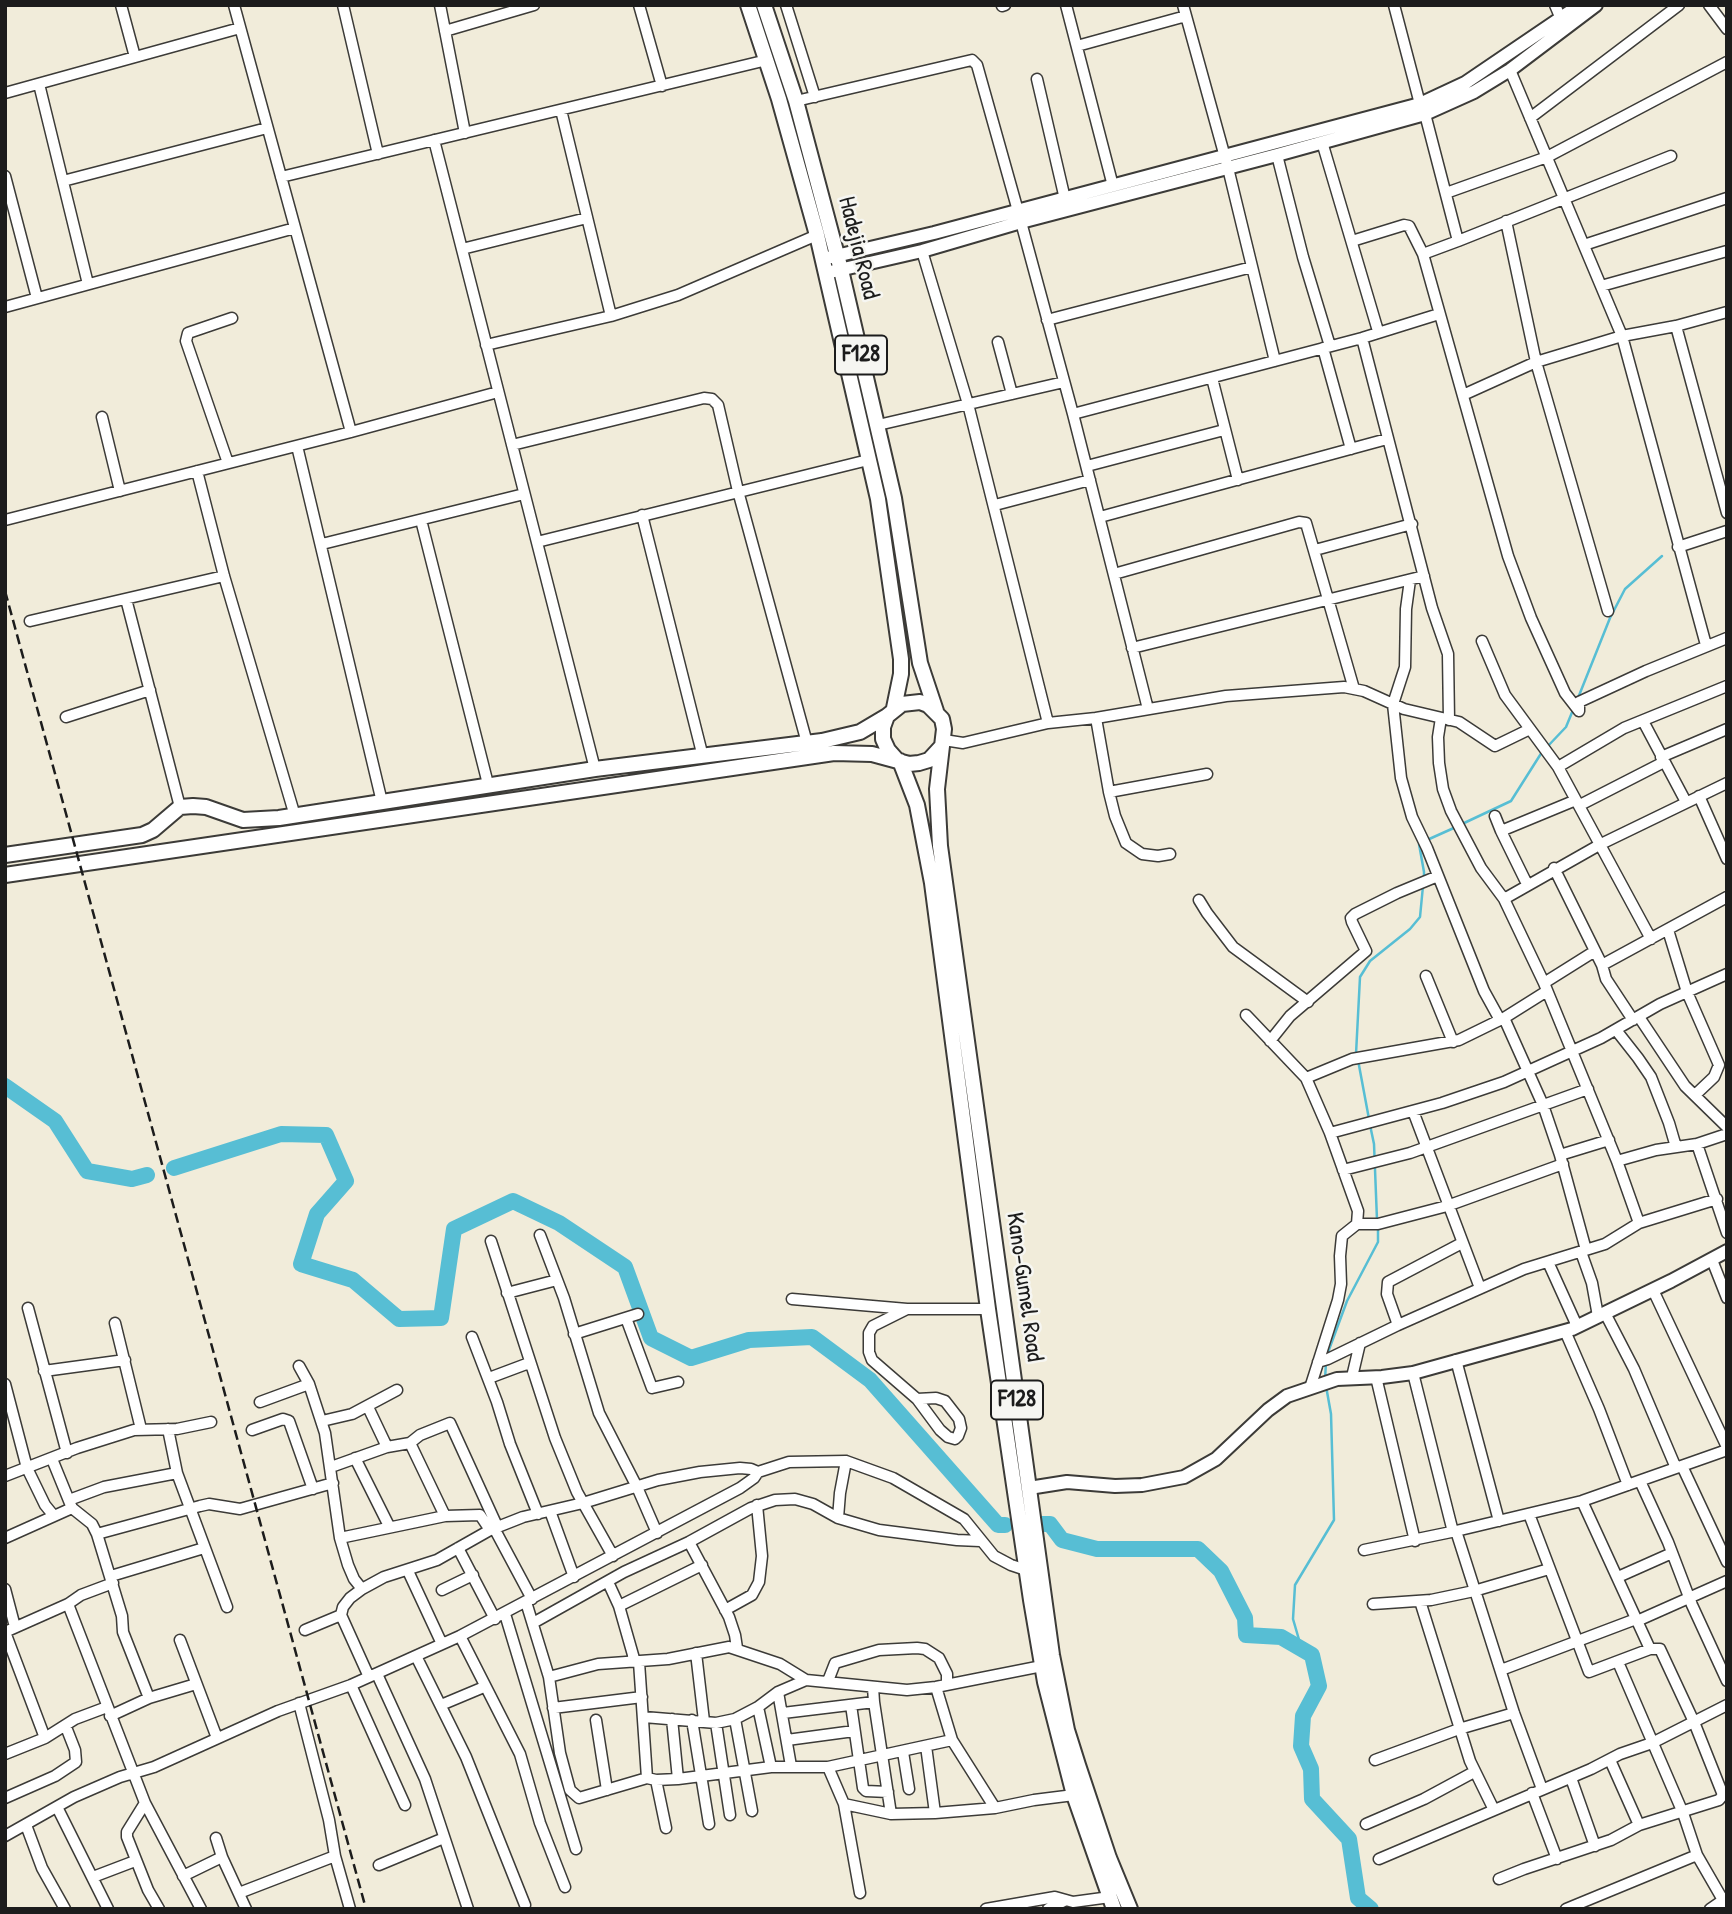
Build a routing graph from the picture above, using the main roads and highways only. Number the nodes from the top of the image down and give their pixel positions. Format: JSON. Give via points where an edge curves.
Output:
{"nodes":[{"id":1,"x":748,"y":5,"type":"edge"},
{"id":2,"x":764,"y":5,"type":"edge"},
{"id":3,"x":829,"y":262,"type":"junction"},
{"id":4,"x":936,"y":711,"type":"junction"},
{"id":5,"x":890,"y":712,"type":"junction"},
{"id":6,"x":943,"y":743,"type":"junction"},
{"id":7,"x":898,"y":760,"type":"junction"},
{"id":8,"x":70,"y":846,"type":"junction"},
{"id":9,"x":5,"y":855,"type":"edge"},
{"id":10,"x":73,"y":865,"type":"junction"},
{"id":11,"x":5,"y":875,"type":"edge"},
{"id":12,"x":982,"y":1212,"type":"junction"},
{"id":13,"x":1072,"y":1766,"type":"junction"},
{"id":14,"x":1112,"y":1903,"type":"edge"},
{"id":15,"x":1130,"y":1909,"type":"edge"}],
"edges":[{"from":1,"to":3,"type":"main road","name":"Hadejia Road","number":"F128"},
{"from":2,"to":3,"type":"main road","name":"Hadejia Road","number":"F128","via":[[796,101]]},
{"from":3,"to":4,"type":"main road","name":"Hadejia Road","number":"F128","via":[[841,270],[894,498],[920,663]]},
{"from":3,"to":5,"type":"main road","name":"Hadejia Road","number":"F128","via":[[878,499],[901,659]]},
{"from":4,"to":5,"type":"main road","via":[[910,701]]},
{"from":4,"to":6,"type":"main road","number":"F128","via":[[944,729]]},
{"from":5,"to":7,"type":"main road","number":"F128","via":[[883,739]]},
{"from":5,"to":8,"type":"main road","via":[[860,732],[807,743],[488,784],[295,816],[243,820],[206,807],[180,807],[142,835]]},
{"from":6,"to":7,"type":"main road","via":[[929,760]]},
{"from":6,"to":12,"type":"main road","name":"Kano-Gumel Road","number":"F128","via":[[937,789],[940,846]]},
{"from":7,"to":10,"type":"main road","via":[[854,753],[824,755]]},
{"from":7,"to":12,"type":"main road","name":"Kano-Gumel Road","number":"F128","via":[[917,805],[932,883]]},
{"from":8,"to":9,"type":"main road"},
{"from":8,"to":10,"type":"main road"},
{"from":10,"to":11,"type":"main road"},
{"from":12,"to":13,"type":"main road","name":"Kano-Gumel Road","number":"F128"},
{"from":12,"to":13,"type":"main road","name":"Kano-Gumel Road","number":"F128","via":[[988,1309],[1026,1570],[1042,1666]]},
{"from":13,"to":14,"type":"main road","name":"Kano-Gumel Road","number":"F128","via":[[1074,1795]]},
{"from":13,"to":15,"type":"main road","name":"Kano-Gumel Road","number":"F128"}]}
